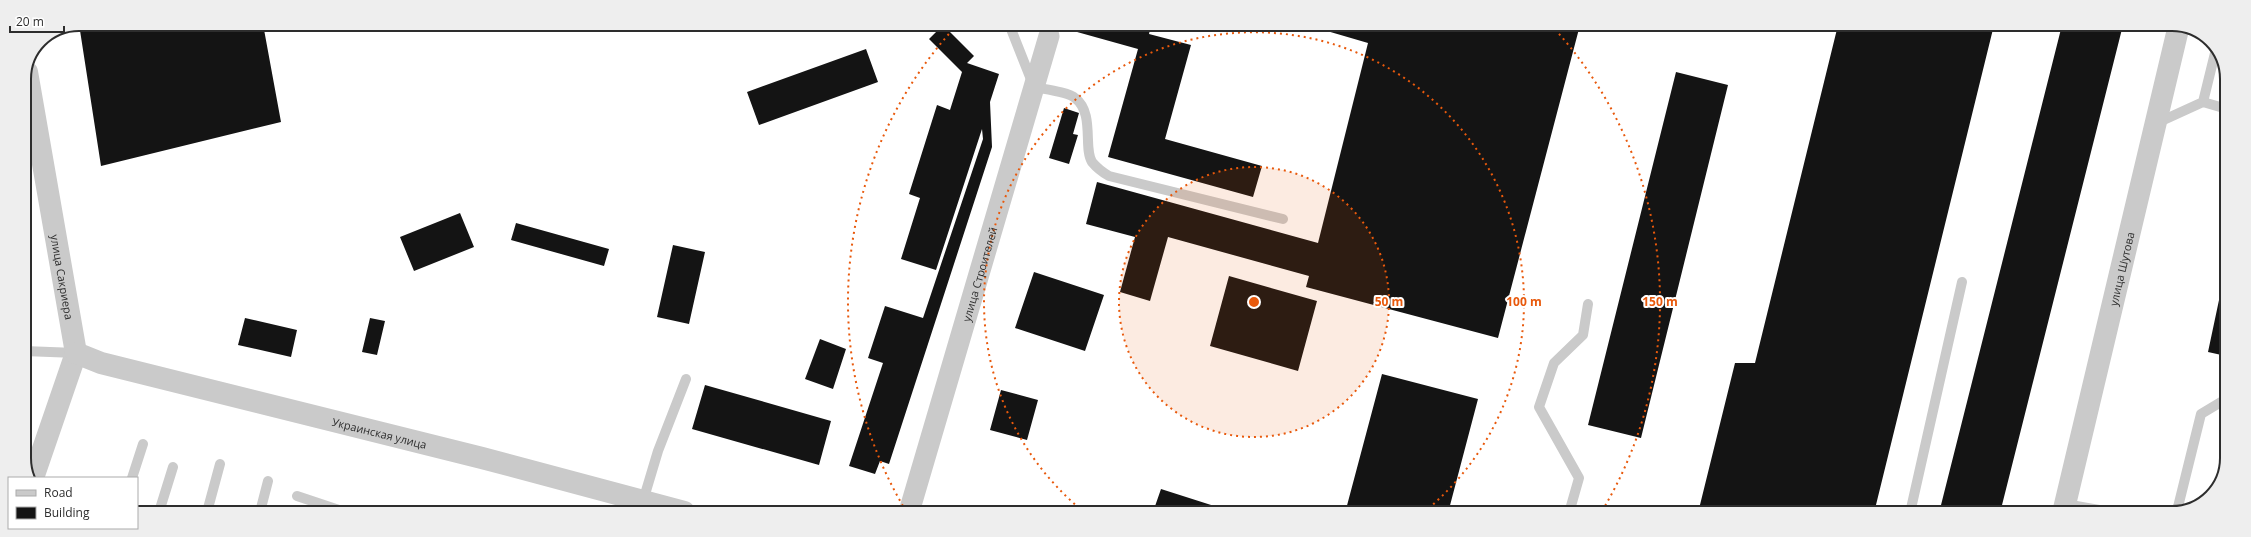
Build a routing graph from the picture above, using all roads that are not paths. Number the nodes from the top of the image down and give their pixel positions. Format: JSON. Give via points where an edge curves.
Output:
{"nodes":[{"id":1,"x":1012,"y":31,"type":"edge"},
{"id":2,"x":2177,"y":32,"type":"edge"},
{"id":3,"x":1049,"y":36,"type":"dead end"},
{"id":4,"x":2214,"y":56,"type":"edge"},
{"id":5,"x":1034,"y":87,"type":"junction"},
{"id":6,"x":31,"y":95,"type":"edge"},
{"id":7,"x":2203,"y":102,"type":"junction"},
{"id":8,"x":2220,"y":106,"type":"edge"},
{"id":9,"x":2155,"y":123,"type":"junction"},
{"id":10,"x":1283,"y":219,"type":"dead end"},
{"id":11,"x":1962,"y":282,"type":"dead end"},
{"id":12,"x":1588,"y":304,"type":"dead end"},
{"id":13,"x":31,"y":352,"type":"edge"},
{"id":14,"x":76,"y":353,"type":"junction"},
{"id":15,"x":686,"y":379,"type":"dead end"},
{"id":16,"x":2220,"y":403,"type":"edge"},
{"id":17,"x":143,"y":444,"type":"dead end"},
{"id":18,"x":220,"y":464,"type":"dead end"},
{"id":19,"x":173,"y":467,"type":"dead end"},
{"id":20,"x":35,"y":476,"type":"edge"},
{"id":21,"x":132,"y":477,"type":"edge"},
{"id":22,"x":268,"y":481,"type":"dead end"},
{"id":23,"x":297,"y":496,"type":"dead end"},
{"id":24,"x":643,"y":501,"type":"junction"},
{"id":25,"x":161,"y":506,"type":"edge"},
{"id":26,"x":209,"y":506,"type":"edge"},
{"id":27,"x":262,"y":506,"type":"edge"},
{"id":28,"x":311,"y":506,"type":"edge"},
{"id":29,"x":662,"y":506,"type":"edge"},
{"id":30,"x":911,"y":506,"type":"edge"},
{"id":31,"x":1571,"y":506,"type":"edge"},
{"id":32,"x":1912,"y":506,"type":"edge"},
{"id":33,"x":2064,"y":506,"type":"edge"},
{"id":34,"x":2178,"y":506,"type":"edge"}],
"edges":[{"from":1,"to":5,"type":"lane"},
{"from":2,"to":9,"type":"street","name":"улица Шутова"},
{"from":3,"to":5,"type":"street","name":"улица Строителей"},
{"from":4,"to":7,"type":"lane"},
{"from":5,"to":10,"type":"lane","via":[[1075,97],[1083,107],[1087,120],[1091,160],[1099,170],[1109,176]]},
{"from":5,"to":30,"type":"street","name":"улица Строителей"},
{"from":6,"to":14,"type":"street","name":"улица Сакриера"},
{"from":7,"to":8,"type":"lane"},
{"from":7,"to":9,"type":"lane"},
{"from":9,"to":33,"type":"street","name":"улица Шутова"},
{"from":11,"to":32,"type":"lane"},
{"from":12,"to":31,"type":"lane","via":[[1583,335],[1554,363],[1539,407],[1579,478]]},
{"from":13,"to":14,"type":"lane"},
{"from":14,"to":20,"type":"street","name":"улица Сакриера"},
{"from":14,"to":24,"type":"street","name":"Украинская улица","via":[[101,363]]},
{"from":15,"to":24,"type":"lane","via":[[658,451]]},
{"from":16,"to":34,"type":"lane","via":[[2201,414]]},
{"from":17,"to":21,"type":"lane"},
{"from":18,"to":26,"type":"lane"},
{"from":19,"to":25,"type":"lane"},
{"from":22,"to":27,"type":"lane"},
{"from":23,"to":28,"type":"lane"},
{"from":24,"to":29,"type":"street","name":"Украинская улица"}]}
